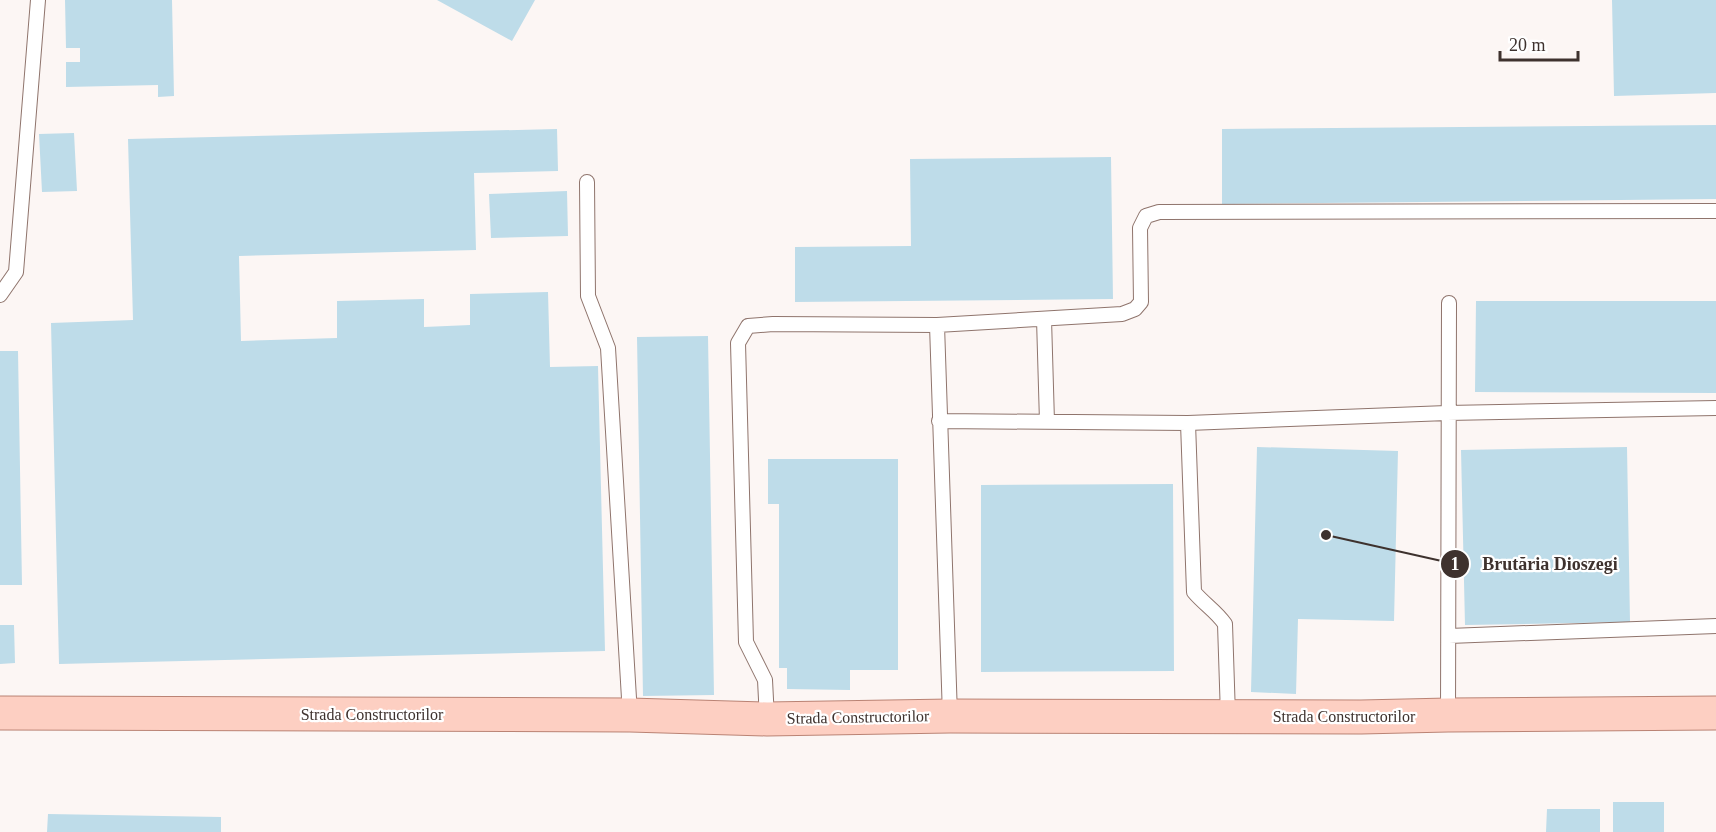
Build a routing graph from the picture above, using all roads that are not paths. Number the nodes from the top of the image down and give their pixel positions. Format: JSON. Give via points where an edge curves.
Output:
{"nodes":[{"id":1,"x":38,"y":0,"type":"edge"},
{"id":2,"x":586,"y":183,"type":"dead end"},
{"id":3,"x":1716,"y":211,"type":"edge"},
{"id":4,"x":0,"y":295,"type":"edge"},
{"id":5,"x":1449,"y":303,"type":"dead end"},
{"id":6,"x":1044,"y":319,"type":"junction"},
{"id":7,"x":937,"y":325,"type":"junction"},
{"id":8,"x":1716,"y":408,"type":"edge"},
{"id":9,"x":1447,"y":413,"type":"junction"},
{"id":10,"x":939,"y":421,"type":"junction"},
{"id":11,"x":1047,"y":422,"type":"junction"},
{"id":12,"x":1188,"y":423,"type":"junction"},
{"id":13,"x":1716,"y":626,"type":"edge"},
{"id":14,"x":1449,"y":636,"type":"junction"},
{"id":15,"x":0,"y":713,"type":"edge"},
{"id":16,"x":1716,"y":713,"type":"edge"},
{"id":17,"x":630,"y":715,"type":"junction"},
{"id":18,"x":1448,"y":715,"type":"junction"},
{"id":19,"x":950,"y":716,"type":"junction"},
{"id":20,"x":1228,"y":716,"type":"junction"},
{"id":21,"x":767,"y":719,"type":"junction"}],
"edges":[{"from":1,"to":4,"type":"lane","via":[[16,272]]},
{"from":2,"to":17,"type":"lane","via":[[588,296],[608,348]]},
{"from":3,"to":6,"type":"lane","via":[[1159,212],[1146,216],[1140,228],[1141,302],[1135,309],[1122,314]]},
{"from":5,"to":9,"type":"lane"},
{"from":6,"to":7,"type":"lane"},
{"from":6,"to":11,"type":"lane"},
{"from":7,"to":10,"type":"lane"},
{"from":7,"to":21,"type":"lane","via":[[748,326],[738,343],[746,642],[765,680]]},
{"from":8,"to":9,"type":"lane"},
{"from":9,"to":12,"type":"lane"},
{"from":9,"to":14,"type":"lane"},
{"from":10,"to":11,"type":"lane"},
{"from":10,"to":19,"type":"lane"},
{"from":11,"to":12,"type":"lane"},
{"from":12,"to":20,"type":"lane","via":[[1194,592],[1225,624]]},
{"from":13,"to":14,"type":"lane"},
{"from":14,"to":18,"type":"lane"},
{"from":15,"to":17,"type":"main road","name":"Strada Constructorilor"},
{"from":16,"to":18,"type":"main road","name":"Strada Constructorilor"},
{"from":17,"to":21,"type":"main road","name":"Strada Constructorilor"},
{"from":18,"to":20,"type":"main road","name":"Strada Constructorilor"},
{"from":19,"to":20,"type":"main road","name":"Strada Constructorilor"},
{"from":19,"to":21,"type":"main road","name":"Strada Constructorilor"}]}
